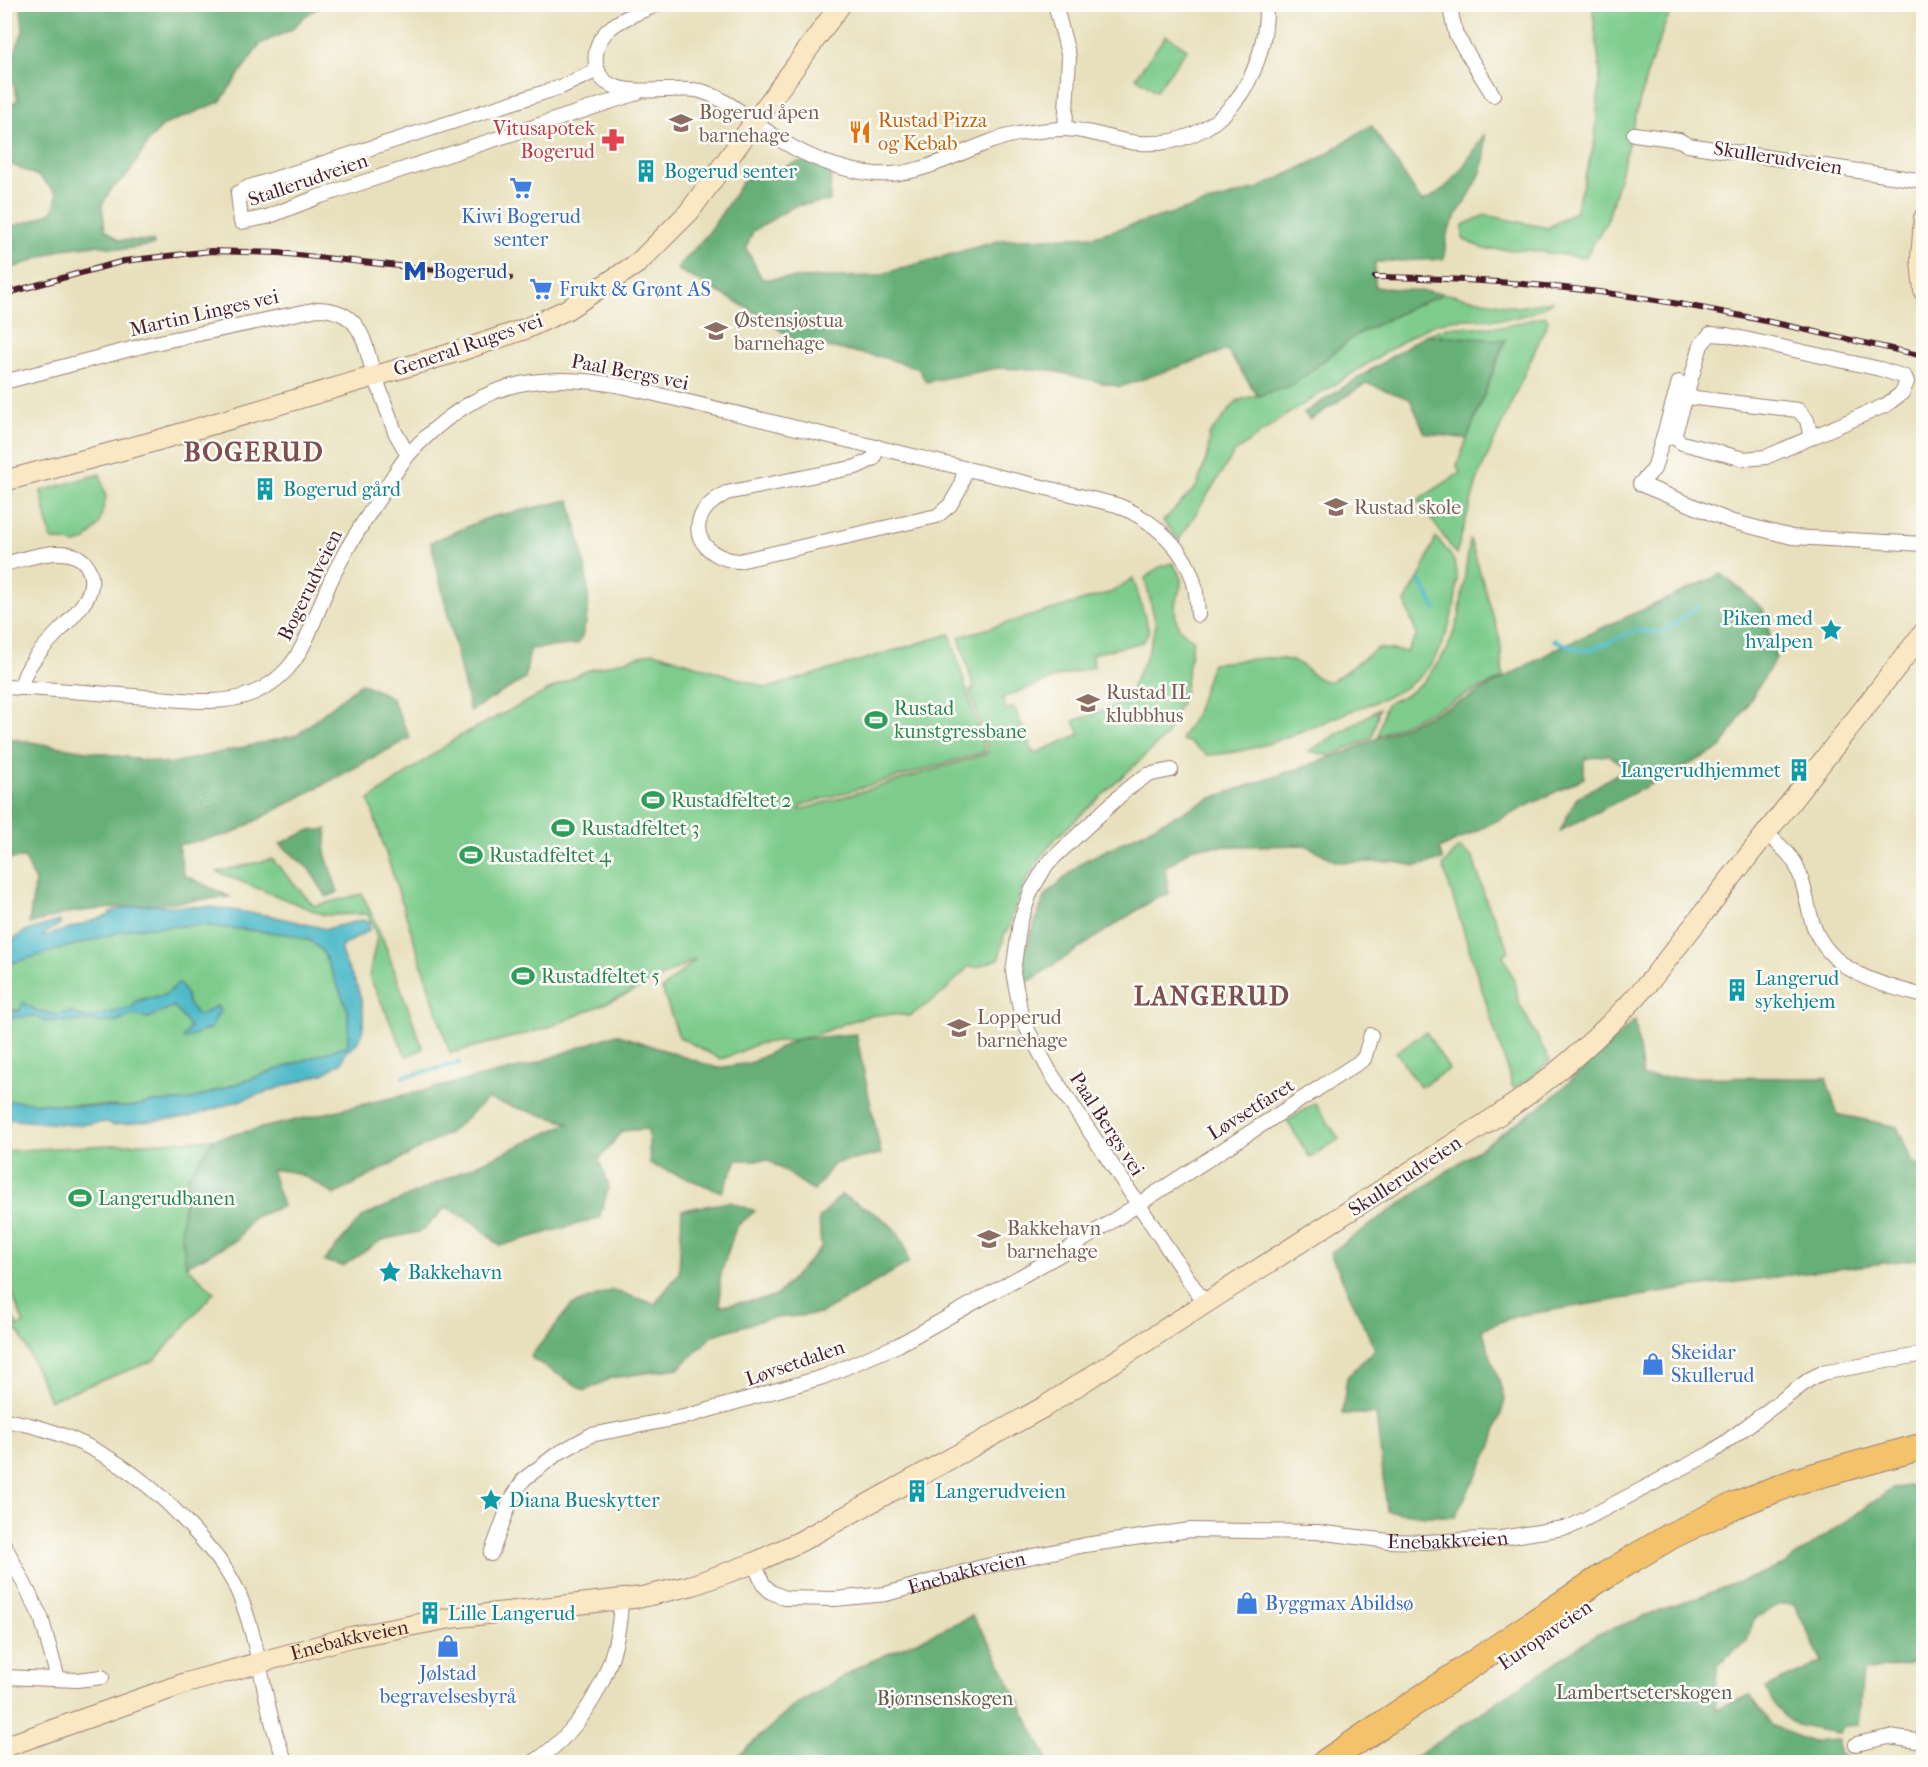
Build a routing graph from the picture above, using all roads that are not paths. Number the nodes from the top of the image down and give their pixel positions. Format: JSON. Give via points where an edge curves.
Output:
{"nodes":[{"id":1,"x":659,"y":4,"type":"edge"},
{"id":2,"x":842,"y":4,"type":"edge"},
{"id":3,"x":1055,"y":4,"type":"edge"},
{"id":4,"x":1266,"y":4,"type":"edge"},
{"id":5,"x":1449,"y":4,"type":"edge"},
{"id":6,"x":598,"y":70,"type":"junction"},
{"id":7,"x":642,"y":92,"type":"junction"},
{"id":8,"x":1493,"y":96,"type":"dead end"},
{"id":9,"x":756,"y":123,"type":"junction"},
{"id":10,"x":1065,"y":129,"type":"junction"},
{"id":11,"x":1634,"y":134,"type":"dead end"},
{"id":12,"x":1923,"y":181,"type":"edge"},
{"id":13,"x":1923,"y":218,"type":"edge"},
{"id":14,"x":1923,"y":291,"type":"edge"},
{"id":15,"x":375,"y":376,"type":"junction"},
{"id":16,"x":4,"y":382,"type":"edge"},
{"id":17,"x":1679,"y":382,"type":"dead end"},
{"id":18,"x":1687,"y":397,"type":"junction"},
{"id":19,"x":1668,"y":438,"type":"junction"},
{"id":20,"x":1810,"y":438,"type":"junction"},
{"id":21,"x":878,"y":447,"type":"junction"},
{"id":22,"x":408,"y":455,"type":"junction"},
{"id":23,"x":965,"y":469,"type":"junction"},
{"id":24,"x":4,"y":481,"type":"edge"},
{"id":25,"x":1923,"y":544,"type":"edge"},
{"id":26,"x":4,"y":564,"type":"edge"},
{"id":27,"x":1198,"y":615,"type":"dead end"},
{"id":28,"x":1923,"y":632,"type":"edge"},
{"id":29,"x":4,"y":687,"type":"edge"},
{"id":30,"x":21,"y":688,"type":"junction"},
{"id":31,"x":1171,"y":770,"type":"dead end"},
{"id":32,"x":1766,"y":833,"type":"junction"},
{"id":33,"x":1923,"y":996,"type":"edge"},
{"id":34,"x":1371,"y":1035,"type":"dead end"},
{"id":35,"x":1138,"y":1206,"type":"junction"},
{"id":36,"x":1205,"y":1304,"type":"junction"},
{"id":37,"x":1923,"y":1354,"type":"edge"},
{"id":38,"x":4,"y":1420,"type":"edge"},
{"id":39,"x":1923,"y":1446,"type":"edge"},
{"id":40,"x":1923,"y":1461,"type":"edge"},
{"id":41,"x":4,"y":1544,"type":"edge"},
{"id":42,"x":491,"y":1554,"type":"dead end"},
{"id":43,"x":754,"y":1563,"type":"junction"},
{"id":44,"x":621,"y":1600,"type":"junction"},
{"id":45,"x":257,"y":1662,"type":"junction"},
{"id":46,"x":4,"y":1677,"type":"edge"},
{"id":47,"x":102,"y":1677,"type":"dead end"},
{"id":48,"x":58,"y":1679,"type":"junction"},
{"id":49,"x":1923,"y":1742,"type":"edge"},
{"id":50,"x":1856,"y":1743,"type":"dead end"},
{"id":51,"x":4,"y":1747,"type":"edge"},
{"id":52,"x":4,"y":1757,"type":"edge"},
{"id":53,"x":6,"y":1762,"type":"edge"},
{"id":54,"x":286,"y":1762,"type":"edge"},
{"id":55,"x":534,"y":1762,"type":"edge"},
{"id":56,"x":1326,"y":1762,"type":"edge"},
{"id":57,"x":1353,"y":1762,"type":"edge"}],
"edges":[{"from":1,"to":6,"type":"street","via":[[606,31],[598,46]]},
{"from":2,"to":9,"type":"main road","name":"General Ruges vei"},
{"from":3,"to":10,"type":"street","via":[[1069,57]]},
{"from":4,"to":10,"type":"street","name":"Stallerudveien","via":[[1264,45],[1250,84],[1228,110],[1205,127],[1169,140],[1138,143]]},
{"from":5,"to":8,"type":"street","via":[[1456,34]]},
{"from":6,"to":7,"type":"street","name":"Stallerudveien","via":[[621,89]]},
{"from":6,"to":7,"type":"street","name":"Stallerudveien","via":[[561,87],[241,190],[236,199],[241,222],[267,217]]},
{"from":7,"to":9,"type":"street","name":"Stallerudveien","via":[[699,90]]},
{"from":9,"to":10,"type":"street","name":"Stallerudveien","via":[[793,148],[824,162],[877,174],[924,168],[1017,135]]},
{"from":9,"to":15,"type":"main road","name":"General Ruges vei","via":[[689,212],[653,249],[597,292],[525,329]]},
{"from":11,"to":12,"type":"street","name":"Skullerudveien"},
{"from":13,"to":14,"type":"main road"},
{"from":15,"to":16,"type":"street","name":"Martin Linges vei","via":[[362,335],[350,316],[318,309],[150,344]]},
{"from":15,"to":22,"type":"street","via":[[395,432]]},
{"from":15,"to":24,"type":"main road","name":"General Ruges vei"},
{"from":17,"to":19,"type":"street"},
{"from":18,"to":19,"type":"street"},
{"from":18,"to":20,"type":"street","via":[[1798,410],[1807,420]]},
{"from":18,"to":20,"type":"street","via":[[1701,345],[1706,336],[1715,334],[1905,377],[1902,393],[1886,405]]},
{"from":19,"to":20,"type":"street","via":[[1756,459]]},
{"from":19,"to":25,"type":"street","via":[[1653,472],[1640,484],[1697,510],[1782,535]]},
{"from":21,"to":22,"type":"street","name":"Paal Bergs vei","via":[[626,387],[566,378],[505,387],[447,420]]},
{"from":21,"to":23,"type":"street","name":"Paal Bergs vei"},
{"from":21,"to":23,"type":"street","via":[[873,459],[856,467],[726,493],[711,503],[701,517],[700,536],[704,544],[717,557],[739,561],[912,524],[944,512],[960,488]]},
{"from":22,"to":30,"type":"street","name":"Bogerudveien","via":[[345,554],[303,648],[266,686],[236,698],[201,701]]},
{"from":23,"to":27,"type":"street","name":"Paal Bergs vei","via":[[1090,497],[1135,513],[1175,545],[1195,586]]},
{"from":26,"to":30,"type":"street","via":[[62,553],[80,558],[92,580],[89,598],[36,654],[22,678]]},
{"from":28,"to":32,"type":"main road","name":"Skullerudveien"},
{"from":29,"to":30,"type":"street","name":"Bogerudveien"},
{"from":31,"to":35,"type":"street","name":"Paal Bergs vei","via":[[1147,775],[1126,790],[1047,864],[1031,891],[1013,954],[1014,985],[1028,1033]]},
{"from":32,"to":33,"type":"street","via":[[1795,863],[1820,940],[1830,954],[1865,977]]},
{"from":32,"to":36,"type":"main road","name":"Skullerudveien","via":[[1636,996],[1565,1068]]},
{"from":34,"to":35,"type":"street","name":"Løvsetfaret","via":[[1364,1059]]},
{"from":35,"to":36,"type":"street","name":"Paal Bergs vei"},
{"from":35,"to":42,"type":"street","name":"Løvsetdalen","via":[[898,1345],[841,1369],[737,1404],[591,1435],[524,1479],[510,1500]]},
{"from":36,"to":43,"type":"main road","name":"Skullerudveien","via":[[1044,1407]]},
{"from":37,"to":43,"type":"street","name":"Enebakkveien","via":[[1822,1373],[1711,1453],[1570,1527],[1501,1538],[1426,1542],[1317,1532],[1190,1530],[1085,1545],[982,1567],[886,1594],[835,1599],[785,1598],[771,1592]]},
{"from":38,"to":45,"type":"street","via":[[42,1427],[90,1447],[154,1488],[217,1556],[238,1590]]},
{"from":39,"to":56,"type":"highway","name":"Europaveien","via":[[1797,1480],[1702,1520],[1607,1574]]},
{"from":40,"to":57,"type":"highway","name":"Europaveien","via":[[1830,1485],[1708,1533],[1646,1568]]},
{"from":41,"to":48,"type":"street","via":[[41,1617]]},
{"from":43,"to":44,"type":"main road","name":"Enebakkveien","via":[[693,1585]]},
{"from":44,"to":45,"type":"main road","name":"Enebakkveien","via":[[420,1622]]},
{"from":44,"to":55,"type":"street","via":[[618,1639],[598,1691],[581,1718]]},
{"from":45,"to":51,"type":"main road","name":"Enebakkveien","via":[[110,1708]]},
{"from":45,"to":54,"type":"street"},
{"from":46,"to":48,"type":"street"},
{"from":47,"to":48,"type":"street"},
{"from":49,"to":50,"type":"street","via":[[1888,1737]]},
{"from":52,"to":53,"type":"street"}]}
